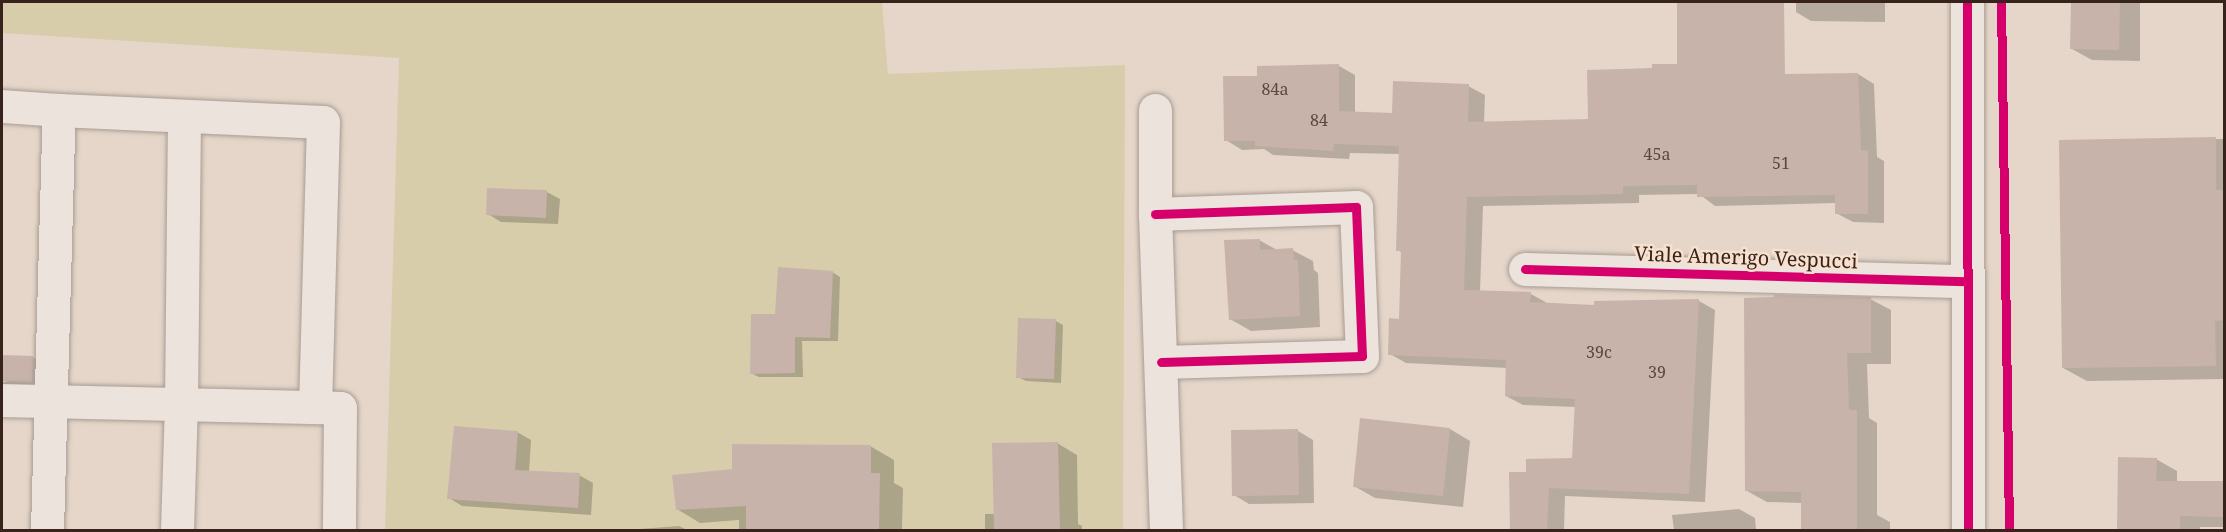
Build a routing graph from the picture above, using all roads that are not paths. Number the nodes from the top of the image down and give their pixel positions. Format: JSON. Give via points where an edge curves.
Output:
{"nodes":[{"id":1,"x":1967,"y":2,"type":"edge"},
{"id":2,"x":2,"y":106,"type":"edge"},
{"id":3,"x":59,"y":110,"type":"junction"},
{"id":4,"x":1155,"y":110,"type":"dead end"},
{"id":5,"x":184,"y":116,"type":"junction"},
{"id":6,"x":1155,"y":214,"type":"junction"},
{"id":7,"x":1525,"y":269,"type":"dead end"},
{"id":8,"x":1966,"y":281,"type":"junction"},
{"id":9,"x":1161,"y":362,"type":"junction"},
{"id":10,"x":2,"y":400,"type":"edge"},
{"id":11,"x":52,"y":400,"type":"junction"},
{"id":12,"x":181,"y":403,"type":"junction"},
{"id":13,"x":315,"y":407,"type":"junction"},
{"id":14,"x":47,"y":531,"type":"edge"},
{"id":15,"x":177,"y":531,"type":"edge"},
{"id":16,"x":339,"y":531,"type":"edge"},
{"id":17,"x":1166,"y":531,"type":"edge"},
{"id":18,"x":1968,"y":531,"type":"edge"}],
"edges":[{"from":1,"to":8,"type":"street"},
{"from":2,"to":3,"type":"street"},
{"from":3,"to":5,"type":"street"},
{"from":3,"to":11,"type":"street"},
{"from":4,"to":6,"type":"street"},
{"from":5,"to":12,"type":"street"},
{"from":5,"to":13,"type":"street","via":[[323,122]]},
{"from":6,"to":9,"type":"street"},
{"from":6,"to":9,"type":"street","via":[[1356,207],[1357,219],[1362,356]]},
{"from":7,"to":8,"type":"street","name":"Viale Amerigo Vespucci"},
{"from":8,"to":18,"type":"street"},
{"from":9,"to":17,"type":"street"},
{"from":10,"to":11,"type":"street"},
{"from":11,"to":12,"type":"street"},
{"from":11,"to":14,"type":"street"},
{"from":12,"to":13,"type":"street"},
{"from":12,"to":15,"type":"street"},
{"from":13,"to":16,"type":"street","via":[[340,408]]}]}
